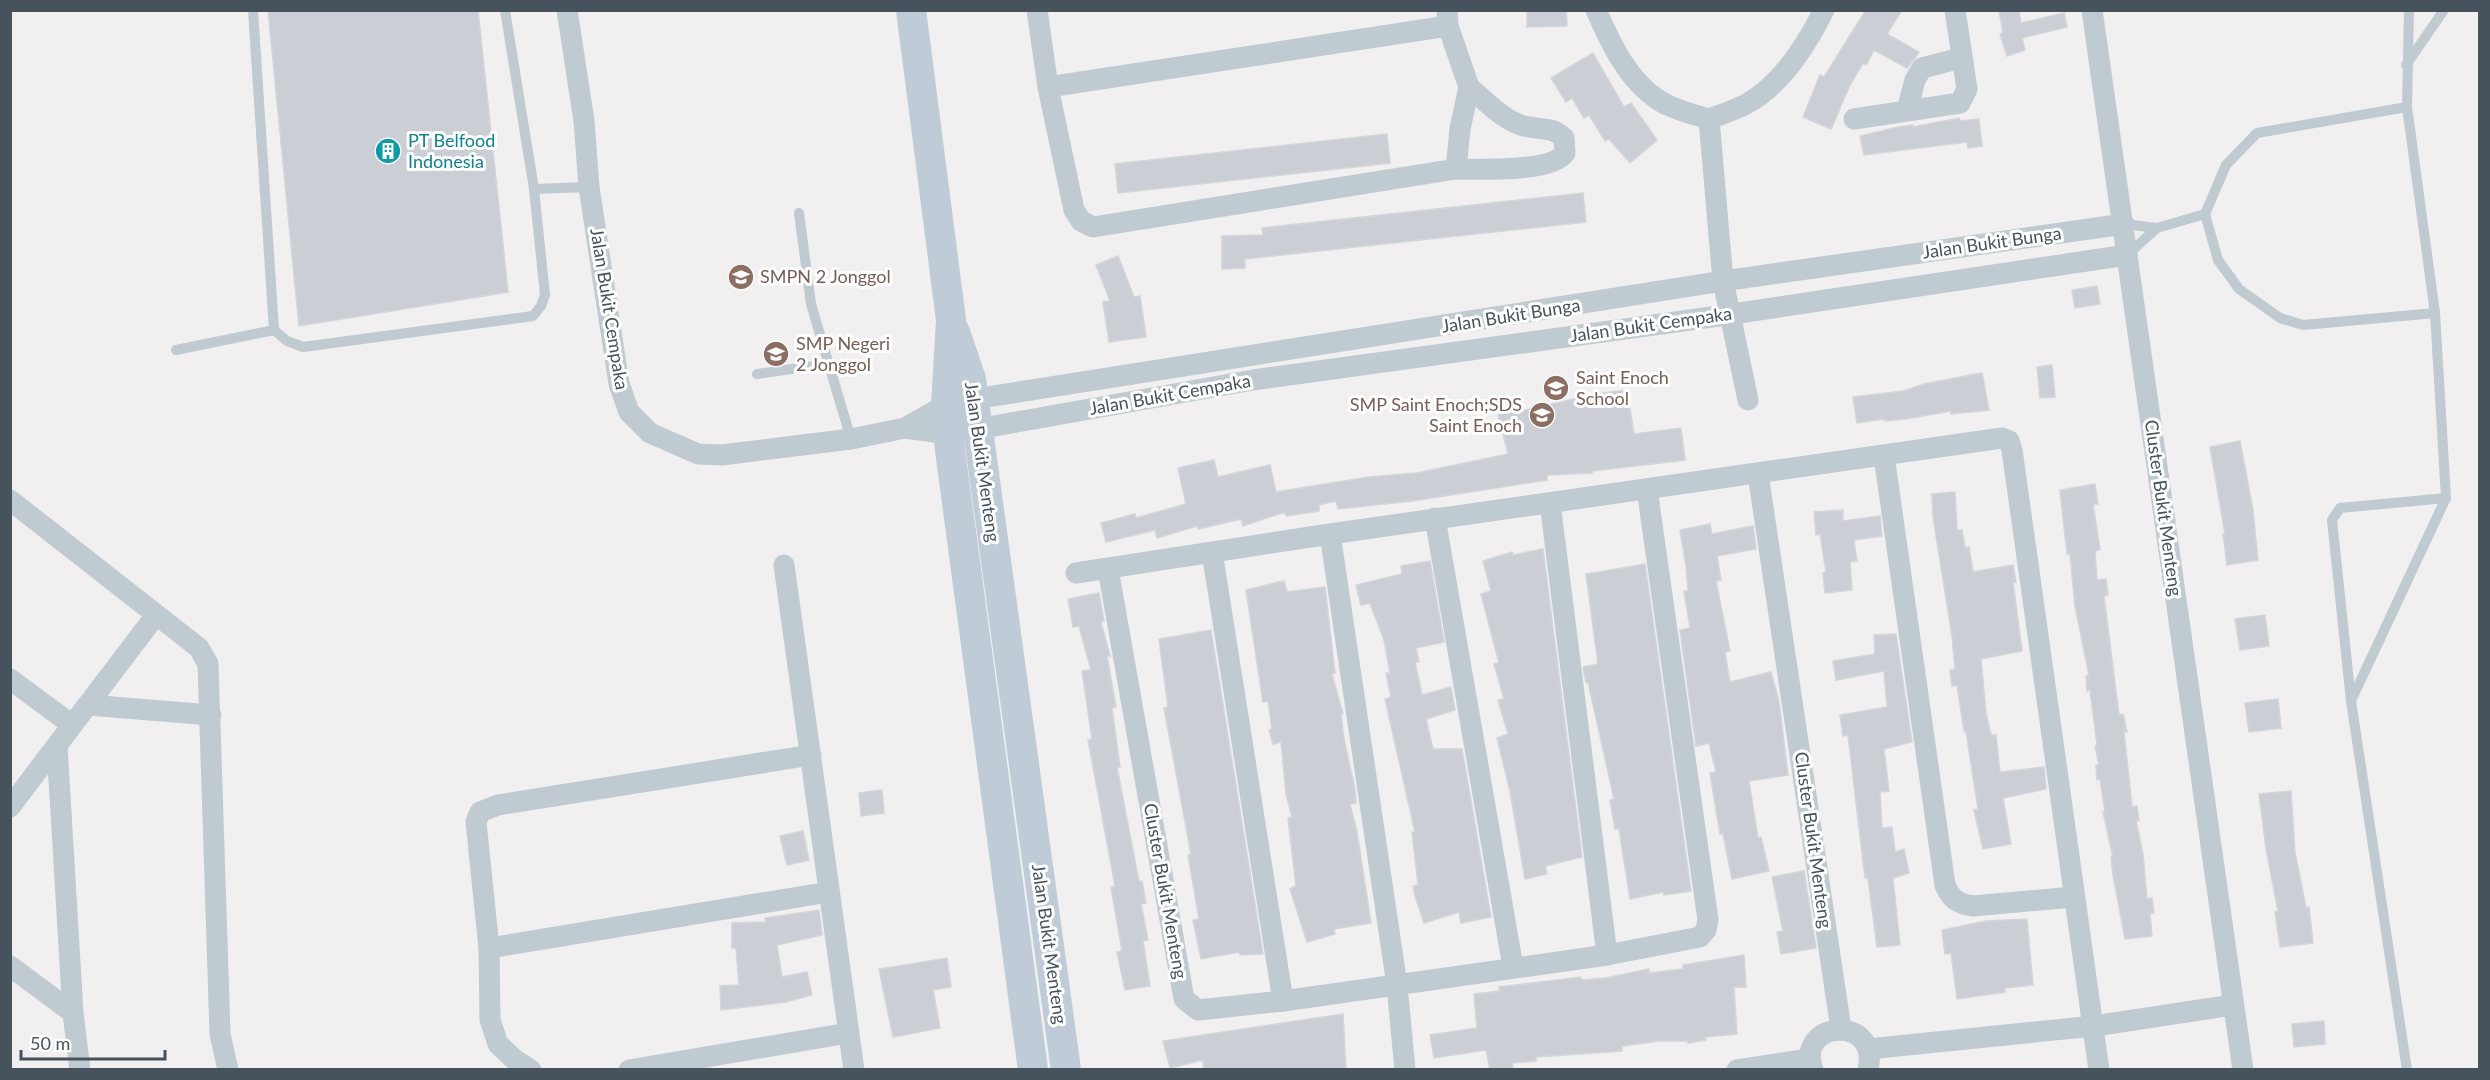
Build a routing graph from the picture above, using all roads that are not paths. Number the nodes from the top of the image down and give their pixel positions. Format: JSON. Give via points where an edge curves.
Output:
{"nodes":[{"id":1,"x":253,"y":10,"type":"edge"},
{"id":2,"x":505,"y":10,"type":"edge"},
{"id":3,"x":567,"y":10,"type":"edge"},
{"id":4,"x":911,"y":10,"type":"edge"},
{"id":5,"x":1037,"y":10,"type":"edge"},
{"id":6,"x":1596,"y":10,"type":"edge"},
{"id":7,"x":1824,"y":10,"type":"edge"},
{"id":8,"x":1955,"y":10,"type":"edge"},
{"id":9,"x":2092,"y":10,"type":"edge"},
{"id":10,"x":2409,"y":10,"type":"edge"},
{"id":11,"x":2444,"y":10,"type":"edge"},
{"id":12,"x":1447,"y":18,"type":"edge"},
{"id":13,"x":1961,"y":58,"type":"junction"},
{"id":14,"x":2406,"y":65,"type":"junction"},
{"id":15,"x":1048,"y":87,"type":"junction"},
{"id":16,"x":1469,"y":87,"type":"junction"},
{"id":17,"x":2407,"y":107,"type":"junction"},
{"id":18,"x":1907,"y":110,"type":"junction"},
{"id":19,"x":1709,"y":119,"type":"junction"},
{"id":20,"x":1854,"y":119,"type":"dead end"},
{"id":21,"x":1456,"y":169,"type":"junction"},
{"id":22,"x":589,"y":187,"type":"junction"},
{"id":23,"x":534,"y":189,"type":"junction"},
{"id":24,"x":799,"y":213,"type":"dead end"},
{"id":25,"x":2205,"y":214,"type":"junction"},
{"id":26,"x":2124,"y":224,"type":"junction"},
{"id":27,"x":2157,"y":228,"type":"junction"},
{"id":28,"x":2127,"y":255,"type":"junction"},
{"id":29,"x":1723,"y":281,"type":"junction"},
{"id":30,"x":2435,"y":313,"type":"junction"},
{"id":31,"x":1730,"y":314,"type":"junction"},
{"id":32,"x":1455,"y":325,"type":"junction"},
{"id":33,"x":274,"y":330,"type":"junction"},
{"id":34,"x":176,"y":350,"type":"dead end"},
{"id":35,"x":1459,"y":351,"type":"junction"},
{"id":36,"x":1248,"y":354,"type":"junction"},
{"id":37,"x":827,"y":364,"type":"junction"},
{"id":38,"x":757,"y":374,"type":"dead end"},
{"id":39,"x":1253,"y":380,"type":"junction"},
{"id":40,"x":1748,"y":400,"type":"dead end"},
{"id":41,"x":962,"y":417,"type":"junction"},
{"id":42,"x":905,"y":428,"type":"junction"},
{"id":43,"x":851,"y":439,"type":"junction"},
{"id":44,"x":1884,"y":456,"type":"junction"},
{"id":45,"x":1758,"y":474,"type":"junction"},
{"id":46,"x":1647,"y":489,"type":"junction"},
{"id":47,"x":2446,"y":498,"type":"junction"},
{"id":48,"x":10,"y":500,"type":"edge"},
{"id":49,"x":1550,"y":503,"type":"junction"},
{"id":50,"x":1435,"y":518,"type":"junction"},
{"id":51,"x":1330,"y":534,"type":"junction"},
{"id":52,"x":1212,"y":552,"type":"junction"},
{"id":53,"x":784,"y":566,"type":"dead end"},
{"id":54,"x":1108,"y":569,"type":"junction"},
{"id":55,"x":1076,"y":573,"type":"dead end"},
{"id":56,"x":156,"y":615,"type":"junction"},
{"id":57,"x":10,"y":679,"type":"edge"},
{"id":58,"x":2351,"y":702,"type":"junction"},
{"id":59,"x":88,"y":705,"type":"junction"},
{"id":60,"x":211,"y":715,"type":"junction"},
{"id":61,"x":72,"y":725,"type":"junction"},
{"id":62,"x":57,"y":746,"type":"junction"},
{"id":63,"x":811,"y":755,"type":"junction"},
{"id":64,"x":10,"y":807,"type":"edge"},
{"id":65,"x":829,"y":892,"type":"junction"},
{"id":66,"x":2074,"y":897,"type":"junction"},
{"id":67,"x":489,"y":948,"type":"junction"},
{"id":68,"x":1607,"y":955,"type":"junction"},
{"id":69,"x":10,"y":966,"type":"edge"},
{"id":70,"x":1514,"y":967,"type":"junction"},
{"id":71,"x":1396,"y":985,"type":"junction"},
{"id":72,"x":1283,"y":1001,"type":"junction"},
{"id":73,"x":2233,"y":1005,"type":"junction"},
{"id":74,"x":73,"y":1013,"type":"junction"},
{"id":75,"x":2094,"y":1026,"type":"junction"},
{"id":76,"x":1841,"y":1029,"type":"junction"},
{"id":77,"x":848,"y":1033,"type":"junction"},
{"id":78,"x":1868,"y":1059,"type":"edge"},
{"id":79,"x":1811,"y":1064,"type":"edge"},
{"id":80,"x":80,"y":1070,"type":"edge"},
{"id":81,"x":228,"y":1070,"type":"edge"},
{"id":82,"x":531,"y":1070,"type":"edge"},
{"id":83,"x":629,"y":1070,"type":"edge"},
{"id":84,"x":854,"y":1070,"type":"edge"},
{"id":85,"x":1033,"y":1070,"type":"edge"},
{"id":86,"x":1066,"y":1070,"type":"edge"},
{"id":87,"x":1405,"y":1070,"type":"edge"},
{"id":88,"x":1737,"y":1070,"type":"edge"},
{"id":89,"x":2099,"y":1070,"type":"edge"},
{"id":90,"x":2243,"y":1070,"type":"edge"},
{"id":91,"x":2407,"y":1070,"type":"edge"}],
"edges":[{"from":1,"to":33,"type":"lane"},
{"from":2,"to":23,"type":"lane"},
{"from":3,"to":22,"type":"street","name":"Jalan Bukit Cempaka","via":[[584,121]]},
{"from":4,"to":41,"type":"street","name":"Jalan Bukit Menteng","via":[[951,320],[971,379]]},
{"from":5,"to":15,"type":"street"},
{"from":6,"to":19,"type":"street","via":[[1612,47],[1633,77],[1660,102]]},
{"from":7,"to":19,"type":"street","via":[[1776,82],[1748,103]]},
{"from":8,"to":13,"type":"street"},
{"from":9,"to":26,"type":"street","name":"Cluster Bukit Menteng"},
{"from":10,"to":14,"type":"lane"},
{"from":11,"to":14,"type":"lane"},
{"from":12,"to":15,"type":"street"},
{"from":12,"to":16,"type":"street"},
{"from":13,"to":18,"type":"street","via":[[1922,68]]},
{"from":13,"to":18,"type":"street","via":[[1967,89],[1960,103]]},
{"from":14,"to":17,"type":"lane"},
{"from":15,"to":21,"type":"street","via":[[1074,210],[1093,227]]},
{"from":16,"to":21,"type":"street"},
{"from":16,"to":21,"type":"street","via":[[1501,115],[1523,126],[1559,133],[1564,138],[1565,153],[1551,163]]},
{"from":17,"to":25,"type":"lane","via":[[2257,133],[2226,165]]},
{"from":17,"to":30,"type":"lane"},
{"from":18,"to":20,"type":"street"},
{"from":19,"to":29,"type":"street"},
{"from":22,"to":23,"type":"lane"},
{"from":22,"to":43,"type":"street","name":"Jalan Bukit Cempaka","via":[[619,384],[629,412],[650,433],[698,454],[722,455]]},
{"from":23,"to":33,"type":"lane","via":[[545,296],[533,316],[303,347]]},
{"from":24,"to":37,"type":"lane","via":[[811,304]]},
{"from":25,"to":27,"type":"lane"},
{"from":25,"to":30,"type":"lane","via":[[2218,260],[2239,289],[2280,318],[2303,325]]},
{"from":26,"to":27,"type":"lane"},
{"from":26,"to":28,"type":"street","name":"Cluster Bukit Menteng"},
{"from":26,"to":29,"type":"street","name":"Jalan Bukit Bunga"},
{"from":27,"to":28,"type":"lane"},
{"from":28,"to":31,"type":"street","name":"Jalan Bukit Cempaka"},
{"from":28,"to":73,"type":"street","name":"Cluster Bukit Menteng"},
{"from":29,"to":31,"type":"street"},
{"from":29,"to":32,"type":"street","name":"Jalan Bukit Bunga"},
{"from":30,"to":47,"type":"lane"},
{"from":31,"to":35,"type":"street","name":"Jalan Bukit Cempaka"},
{"from":31,"to":40,"type":"street"},
{"from":32,"to":35,"type":"street"},
{"from":32,"to":36,"type":"street","name":"Jalan Bukit Bunga"},
{"from":33,"to":34,"type":"lane"},
{"from":35,"to":39,"type":"street","name":"Jalan Bukit Cempaka"},
{"from":36,"to":39,"type":"street"},
{"from":36,"to":41,"type":"street","name":"Jalan Bukit Bunga"},
{"from":37,"to":38,"type":"lane"},
{"from":37,"to":43,"type":"lane"},
{"from":39,"to":41,"type":"street","name":"Jalan Bukit Cempaka"},
{"from":41,"to":42,"type":"street","name":"Jalan Bukit Cempaka"},
{"from":41,"to":42,"type":"street","name":"Jalan Bukit Bunga"},
{"from":41,"to":85,"type":"street","name":"Jalan Bukit Menteng"},
{"from":41,"to":86,"type":"street","name":"Jalan Bukit Menteng"},
{"from":42,"to":43,"type":"street","name":"Jalan Bukit Cempaka"},
{"from":44,"to":45,"type":"street"},
{"from":44,"to":66,"type":"street","via":[[1949,896],[1973,906]]},
{"from":44,"to":66,"type":"street","via":[[1962,442],[2002,438],[2009,441]]},
{"from":45,"to":46,"type":"street"},
{"from":45,"to":76,"type":"street","name":"Cluster Bukit Menteng"},
{"from":46,"to":49,"type":"street"},
{"from":46,"to":68,"type":"street","name":"Cluster Bukit Menteng","via":[[1708,920],[1700,937]]},
{"from":47,"to":58,"type":"lane"},
{"from":47,"to":58,"type":"lane","via":[[2340,508],[2332,520]]},
{"from":48,"to":56,"type":"street"},
{"from":49,"to":50,"type":"street"},
{"from":49,"to":68,"type":"street"},
{"from":50,"to":51,"type":"street"},
{"from":50,"to":70,"type":"street"},
{"from":51,"to":52,"type":"street"},
{"from":51,"to":71,"type":"street"},
{"from":52,"to":54,"type":"street"},
{"from":52,"to":72,"type":"street"},
{"from":53,"to":63,"type":"street"},
{"from":54,"to":55,"type":"street"},
{"from":54,"to":72,"type":"street","name":"Cluster Bukit Menteng","via":[[1184,999],[1198,1010]]},
{"from":56,"to":59,"type":"street"},
{"from":56,"to":60,"type":"street","via":[[199,648],[208,664]]},
{"from":57,"to":61,"type":"street"},
{"from":58,"to":91,"type":"lane"},
{"from":59,"to":60,"type":"street"},
{"from":59,"to":61,"type":"street"},
{"from":60,"to":81,"type":"street","via":[[220,1034]]},
{"from":61,"to":62,"type":"street"},
{"from":62,"to":64,"type":"street"},
{"from":62,"to":74,"type":"street"},
{"from":63,"to":65,"type":"street"},
{"from":63,"to":67,"type":"street","via":[[498,805],[480,812],[476,831]]},
{"from":65,"to":67,"type":"street"},
{"from":65,"to":77,"type":"street"},
{"from":66,"to":75,"type":"street"},
{"from":67,"to":82,"type":"street","via":[[490,1020],[498,1044]]},
{"from":68,"to":70,"type":"street","name":"Cluster Bukit Menteng"},
{"from":69,"to":74,"type":"street"},
{"from":70,"to":71,"type":"street","name":"Cluster Bukit Menteng"},
{"from":71,"to":72,"type":"street","name":"Cluster Bukit Menteng"},
{"from":71,"to":87,"type":"street"},
{"from":73,"to":75,"type":"street"},
{"from":73,"to":90,"type":"street","name":"Cluster Bukit Menteng"},
{"from":74,"to":80,"type":"street"},
{"from":75,"to":78,"type":"street"},
{"from":75,"to":89,"type":"street"},
{"from":76,"to":78,"type":"street","via":[[1862,1038]]},
{"from":76,"to":79,"type":"street","via":[[1829,1030],[1819,1037],[1812,1047]]},
{"from":77,"to":83,"type":"street"},
{"from":77,"to":84,"type":"street"},
{"from":79,"to":88,"type":"street"}]}
